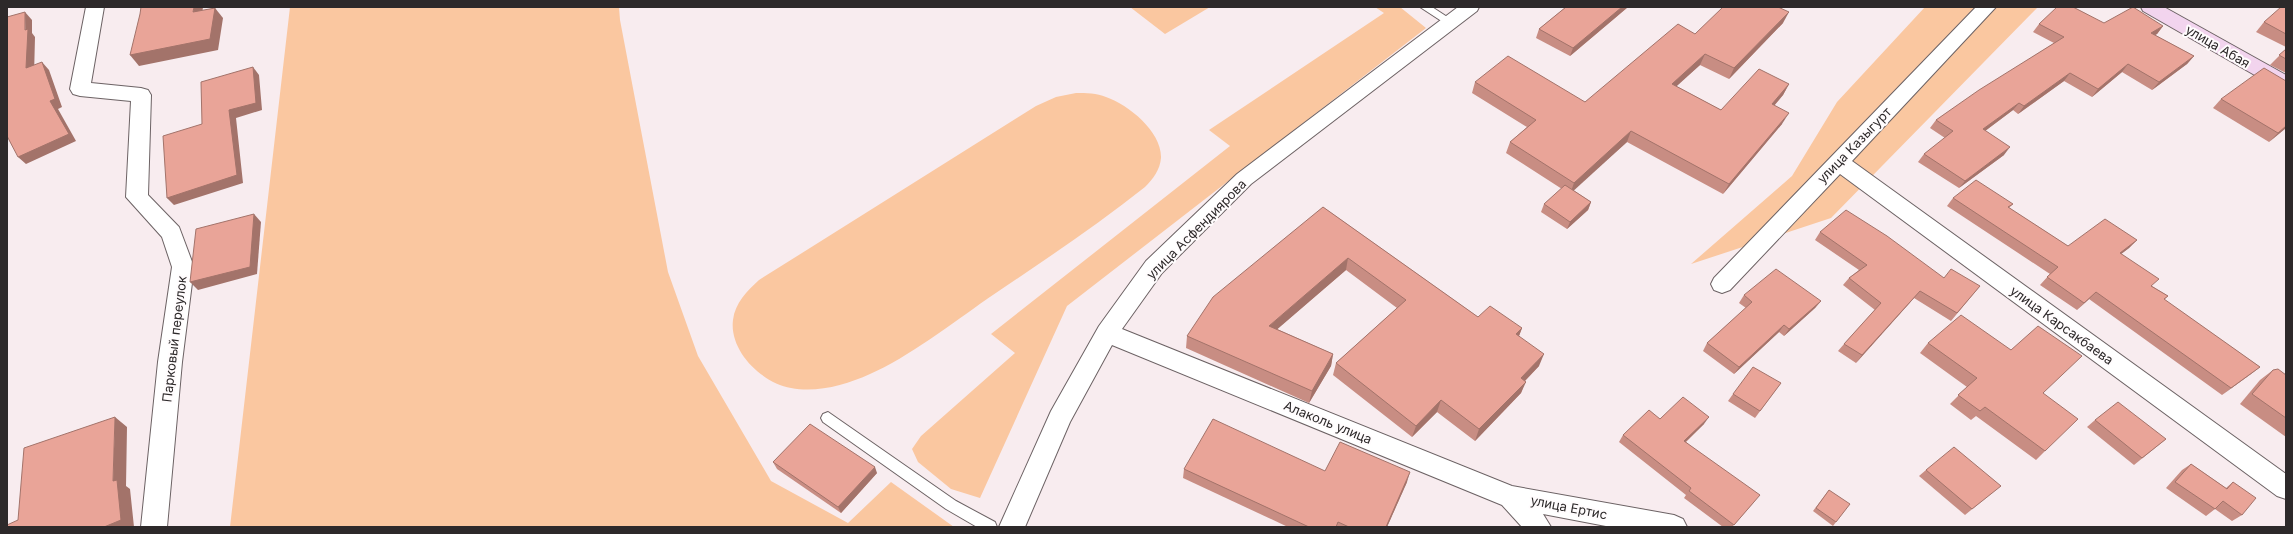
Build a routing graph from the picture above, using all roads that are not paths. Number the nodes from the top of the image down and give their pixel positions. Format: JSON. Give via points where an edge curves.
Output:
{"nodes":[{"id":1,"x":95,"y":7,"type":"edge"},
{"id":2,"x":1425,"y":7,"type":"edge"},
{"id":3,"x":1470,"y":7,"type":"edge"},
{"id":4,"x":1986,"y":7,"type":"edge"},
{"id":5,"x":2150,"y":7,"type":"edge"},
{"id":6,"x":1450,"y":22,"type":"junction"},
{"id":7,"x":2286,"y":84,"type":"edge"},
{"id":8,"x":1838,"y":162,"type":"junction"},
{"id":9,"x":1722,"y":284,"type":"dead end"},
{"id":10,"x":1107,"y":333,"type":"junction"},
{"id":11,"x":828,"y":418,"type":"dead end"},
{"id":12,"x":2286,"y":488,"type":"edge"},
{"id":13,"x":1511,"y":497,"type":"junction"},
{"id":14,"x":154,"y":527,"type":"edge"},
{"id":15,"x":990,"y":527,"type":"edge"},
{"id":16,"x":1012,"y":527,"type":"edge"},
{"id":17,"x":1538,"y":527,"type":"edge"},
{"id":18,"x":1674,"y":527,"type":"edge"}],
"edges":[{"from":1,"to":14,"type":"street","name":"Парковый переулок","via":[[80,89],[141,94],[137,197],[171,233],[183,267],[170,362]]},
{"from":2,"to":6,"type":"lane"},
{"from":3,"to":6,"type":"street","name":"улица Асфендиярова"},
{"from":4,"to":8,"type":"street","name":"улица Казыгурт"},
{"from":5,"to":7,"type":"street","name":"улица Абая"},
{"from":6,"to":10,"type":"street","name":"улица Асфендиярова","via":[[1244,179],[1154,267]]},
{"from":8,"to":9,"type":"street","name":"улица Казыгурт"},
{"from":8,"to":12,"type":"street","name":"улица Карсакбаева"},
{"from":10,"to":13,"type":"street","name":"Алаколь улица"},
{"from":10,"to":16,"type":"street","name":"улица Асфендиярова","via":[[1060,418]]},
{"from":11,"to":15,"type":"lane","via":[[951,505]]},
{"from":13,"to":17,"type":"street","name":"Алаколь улица"},
{"from":13,"to":18,"type":"street","name":"улица Ертис"}]}
